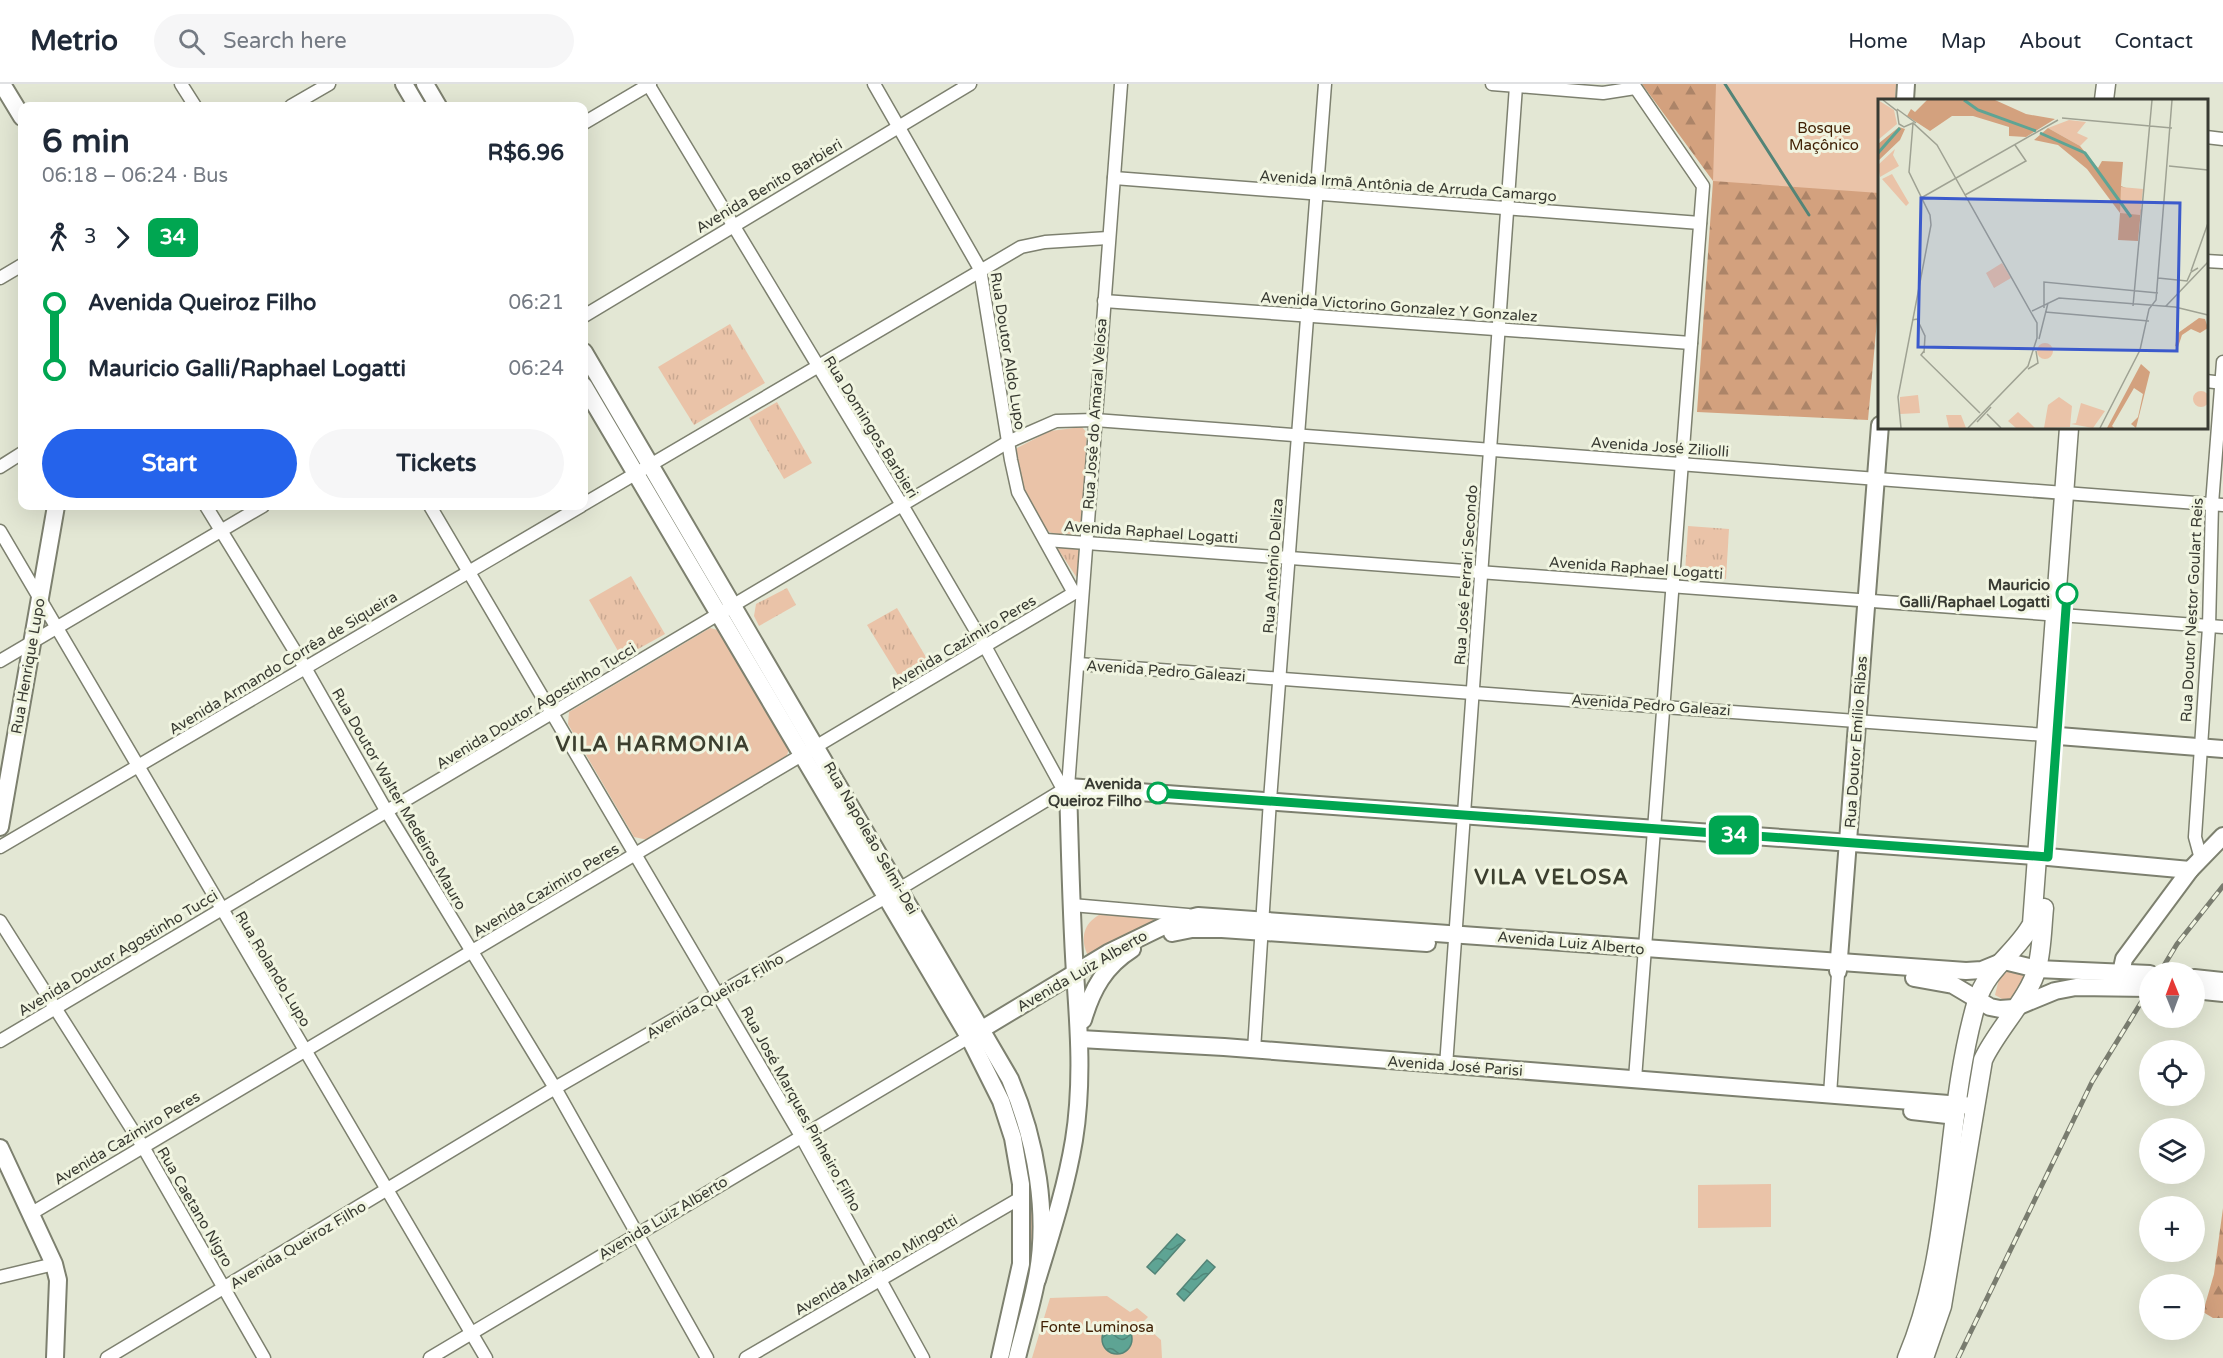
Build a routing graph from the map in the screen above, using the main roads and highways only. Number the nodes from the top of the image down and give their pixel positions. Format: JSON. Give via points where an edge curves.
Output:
{"nodes":[{"id":1,"x":404,"y":84,"type":"edge"},
{"id":2,"x":425,"y":84,"type":"edge"},
{"id":3,"x":1906,"y":84,"type":"edge"},
{"id":4,"x":2095,"y":84,"type":"edge"},
{"id":5,"x":2106,"y":84,"type":"edge"},
{"id":6,"x":2,"y":85,"type":"edge"},
{"id":7,"x":1905,"y":99,"type":"edge"},
{"id":8,"x":2093,"y":99,"type":"edge"},
{"id":9,"x":2104,"y":99,"type":"edge"},
{"id":10,"x":415,"y":102,"type":"edge"},
{"id":11,"x":436,"y":102,"type":"edge"},
{"id":12,"x":18,"y":111,"type":"edge"},
{"id":13,"x":588,"y":360,"type":"edge"},
{"id":14,"x":588,"y":392,"type":"edge"},
{"id":15,"x":1880,"y":429,"type":"edge"},
{"id":16,"x":2069,"y":429,"type":"edge"},
{"id":17,"x":2080,"y":429,"type":"edge"},
{"id":18,"x":643,"y":470,"type":"junction"},
{"id":19,"x":2070,"y":492,"type":"junction"},
{"id":20,"x":55,"y":510,"type":"edge"},
{"id":21,"x":2052,"y":735,"type":"junction"},
{"id":22,"x":2223,"y":749,"type":"edge"},
{"id":23,"x":0,"y":827,"type":"edge"},
{"id":24,"x":2223,"y":836,"type":"edge"},
{"id":25,"x":1849,"y":843,"type":"junction"},
{"id":26,"x":2043,"y":857,"type":"junction"},
{"id":27,"x":2195,"y":865,"type":"junction"},
{"id":28,"x":893,"y":893,"type":"junction"},
{"id":29,"x":1262,"y":925,"type":"junction"},
{"id":30,"x":2004,"y":961,"type":"junction"},
{"id":31,"x":1838,"y":968,"type":"junction"},
{"id":32,"x":2037,"y":969,"type":"junction"},
{"id":33,"x":1075,"y":974,"type":"junction"},
{"id":34,"x":2134,"y":977,"type":"edge"},
{"id":35,"x":2223,"y":981,"type":"edge"},
{"id":36,"x":2205,"y":983,"type":"edge"},
{"id":37,"x":2205,"y":987,"type":"edge"},
{"id":38,"x":1093,"y":991,"type":"joint"},
{"id":39,"x":2223,"y":993,"type":"edge"},
{"id":40,"x":1977,"y":999,"type":"junction"},
{"id":41,"x":2014,"y":1008,"type":"junction"},
{"id":42,"x":976,"y":1033,"type":"junction"},
{"id":43,"x":1081,"y":1034,"type":"junction"},
{"id":44,"x":1962,"y":1109,"type":"junction"},
{"id":45,"x":0,"y":1148,"type":"edge"},
{"id":46,"x":1037,"y":1281,"type":"junction"},
{"id":47,"x":55,"y":1358,"type":"edge"},
{"id":48,"x":1000,"y":1358,"type":"edge"},
{"id":49,"x":1017,"y":1358,"type":"edge"},
{"id":50,"x":1907,"y":1358,"type":"edge"},
{"id":51,"x":1924,"y":1358,"type":"edge"}],
"edges":[{"from":1,"to":10,"type":"main road"},
{"from":2,"to":11,"type":"main road"},
{"from":3,"to":7,"type":"main road"},
{"from":4,"to":8,"type":"main road"},
{"from":5,"to":9,"type":"main road"},
{"from":6,"to":12,"type":"main road"},
{"from":13,"to":18,"type":"main road","name":"Rua Napoleão Selmi-Dei"},
{"from":14,"to":18,"type":"main road","name":"Rua Napoleão Selmi-Dei"},
{"from":15,"to":25,"type":"main road","name":"Rua Doutor Emílio Ribas"},
{"from":16,"to":19,"type":"main road"},
{"from":17,"to":19,"type":"main road"},
{"from":18,"to":28,"type":"main road","name":"Rua Napoleão Selmi-Dei","via":[[718,615],[801,753]]},
{"from":18,"to":28,"type":"main road","name":"Rua Napoleão Selmi-Dei","via":[[735,606],[816,745]]},
{"from":19,"to":21,"type":"main road"},
{"from":20,"to":23,"type":"main road","name":"Rua Henrique Lupo"},
{"from":21,"to":22,"type":"main road","name":"Avenida Pedro Galeazi"},
{"from":21,"to":26,"type":"main road"},
{"from":24,"to":27,"type":"main road"},
{"from":25,"to":26,"type":"main road"},
{"from":25,"to":31,"type":"main road","name":"Rua Doutor Emílio Ribas"},
{"from":25,"to":33,"type":"main road","name":"Rua José do Amaral Velosa","via":[[1066,788]]},
{"from":26,"to":27,"type":"main road"},
{"from":26,"to":30,"type":"main road","via":[[2032,924]]},
{"from":26,"to":32,"type":"main road"},
{"from":27,"to":34,"type":"main road","via":[[2124,960]]},
{"from":28,"to":42,"type":"main road","name":"Rua Napoleão Selmi-Dei"},
{"from":29,"to":31,"type":"main road","name":"Avenida Luiz Alberto"},
{"from":29,"to":33,"type":"main road","name":"Avenida Luiz Alberto","via":[[1198,916],[1157,928]]},
{"from":29,"to":38,"type":"main road","name":"Avenida Luiz Alberto","via":[[1192,929],[1144,942],[1120,957]]},
{"from":30,"to":31,"type":"main road","name":"Avenida Luiz Alberto","via":[[1982,970],[1966,971]]},
{"from":30,"to":32,"type":"main road"},
{"from":30,"to":40,"type":"main road","via":[[1984,983]]},
{"from":31,"to":40,"type":"main road","name":"Avenida Luiz Alberto","via":[[1928,979],[1953,985]]},
{"from":32,"to":34,"type":"main road"},
{"from":32,"to":41,"type":"main road"},
{"from":33,"to":42,"type":"main road","name":"Avenida Luiz Alberto"},
{"from":33,"to":43,"type":"main road","name":"Rua José do Amaral Velosa"},
{"from":34,"to":41,"type":"main road","via":[[2055,991]]},
{"from":35,"to":36,"type":"main road"},
{"from":37,"to":39,"type":"main road"},
{"from":38,"to":43,"type":"main road","name":"Rua José do Amaral Velosa"},
{"from":40,"to":41,"type":"main road","name":"Avenida Luiz Alberto","via":[[2000,1010]]},
{"from":40,"to":44,"type":"main road"},
{"from":41,"to":44,"type":"main road","via":[[1983,1060]]},
{"from":42,"to":46,"type":"main road","name":"Rua Napoleão Selmi-Dei","via":[[1010,1079],[1022,1107],[1037,1182],[1041,1238]]},
{"from":42,"to":48,"type":"main road","name":"Rua Napoleão Selmi-Dei","via":[[1013,1138],[1022,1197],[1021,1264]]},
{"from":43,"to":44,"type":"main road","name":"Avenida José Parisi"},
{"from":43,"to":46,"type":"main road","name":"Rua José do Amaral Velosa","via":[[1074,1138],[1063,1194]]},
{"from":44,"to":50,"type":"main road","via":[[1932,1274]]},
{"from":44,"to":51,"type":"main road","via":[[1942,1306]]},
{"from":45,"to":47,"type":"main road","via":[[54,1264],[58,1280]]},
{"from":46,"to":49,"type":"main road","name":"Rua Napoleão Selmi-Dei"}]}
